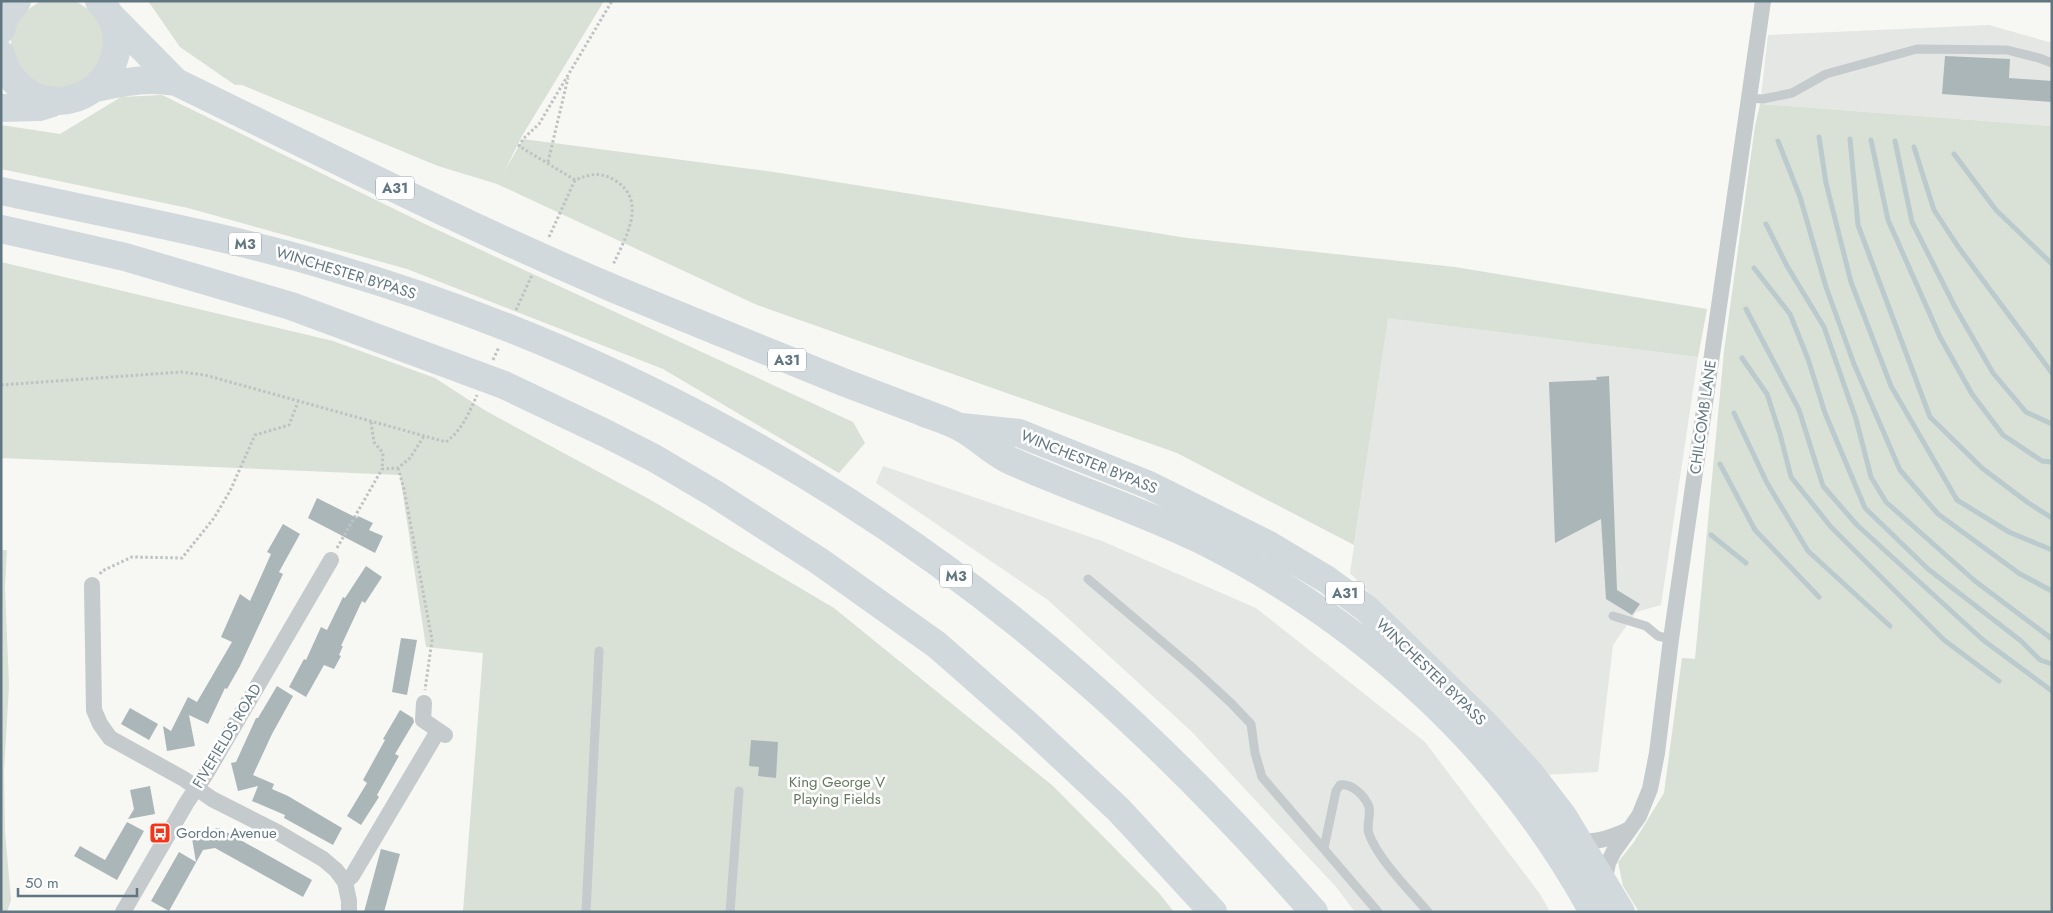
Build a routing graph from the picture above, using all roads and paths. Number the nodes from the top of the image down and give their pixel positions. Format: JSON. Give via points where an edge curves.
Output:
{"nodes":[{"id":1,"x":612,"y":1,"type":"edge"},
{"id":2,"x":1763,"y":1,"type":"edge"},
{"id":3,"x":104,"y":6,"type":"edge"},
{"id":4,"x":1,"y":54,"type":"edge"},
{"id":5,"x":2052,"y":63,"type":"edge"},
{"id":6,"x":569,"y":72,"type":"junction"},
{"id":7,"x":176,"y":82,"type":"junction"},
{"id":8,"x":95,"y":88,"type":"junction"},
{"id":9,"x":1749,"y":98,"type":"junction"},
{"id":10,"x":59,"y":101,"type":"junction"},
{"id":11,"x":1,"y":108,"type":"edge"},
{"id":12,"x":548,"y":162,"type":"junction"},
{"id":13,"x":575,"y":180,"type":"junction"},
{"id":14,"x":1,"y":191,"type":"edge"},
{"id":15,"x":1,"y":229,"type":"edge"},
{"id":16,"x":546,"y":243,"type":"dead end"},
{"id":17,"x":534,"y":270,"type":"dead end"},
{"id":18,"x":610,"y":272,"type":"dead end"},
{"id":19,"x":513,"y":315,"type":"dead end"},
{"id":20,"x":501,"y":342,"type":"dead end"},
{"id":21,"x":493,"y":360,"type":"dead end"},
{"id":22,"x":1,"y":385,"type":"edge"},
{"id":23,"x":480,"y":388,"type":"dead end"},
{"id":24,"x":298,"y":402,"type":"junction"},
{"id":25,"x":370,"y":422,"type":"junction"},
{"id":26,"x":960,"y":427,"type":"junction"},
{"id":27,"x":424,"y":436,"type":"junction"},
{"id":28,"x":398,"y":468,"type":"junction"},
{"id":29,"x":382,"y":470,"type":"junction"},
{"id":30,"x":331,"y":560,"type":"joint"},
{"id":31,"x":1088,"y":579,"type":"dead end"},
{"id":32,"x":92,"y":584,"type":"joint"},
{"id":33,"x":1613,"y":616,"type":"dead end"},
{"id":34,"x":1671,"y":639,"type":"junction"},
{"id":35,"x":598,"y":651,"type":"dead end"},
{"id":36,"x":424,"y":703,"type":"joint"},
{"id":37,"x":198,"y":788,"type":"junction"},
{"id":38,"x":739,"y":791,"type":"dead end"},
{"id":39,"x":1630,"y":829,"type":"junction"},
{"id":40,"x":1578,"y":840,"type":"junction"},
{"id":41,"x":1324,"y":848,"type":"junction"},
{"id":42,"x":346,"y":882,"type":"junction"},
{"id":43,"x":1604,"y":883,"type":"junction"},
{"id":44,"x":123,"y":912,"type":"edge"},
{"id":45,"x":348,"y":912,"type":"edge"},
{"id":46,"x":586,"y":912,"type":"edge"},
{"id":47,"x":730,"y":912,"type":"edge"},
{"id":48,"x":1213,"y":912,"type":"edge"},
{"id":49,"x":1314,"y":912,"type":"edge"},
{"id":50,"x":1378,"y":912,"type":"edge"},
{"id":51,"x":1428,"y":912,"type":"edge"},
{"id":52,"x":1593,"y":912,"type":"edge"},
{"id":53,"x":1621,"y":912,"type":"edge"}],
"edges":[{"from":1,"to":6,"type":"path"},
{"from":2,"to":9,"type":"street","name":"CHILCOMB LANE"},
{"from":3,"to":7,"type":"highway","number":"A31"},
{"from":3,"to":8,"type":"highway","via":[[117,41],[116,54],[104,79]]},
{"from":4,"to":10,"type":"highway","via":[[9,74],[18,85],[44,100]]},
{"from":5,"to":9,"type":"lane","via":[[2007,50],[1917,49],[1826,74],[1792,93],[1763,99]]},
{"from":6,"to":12,"type":"path"},
{"from":6,"to":12,"type":"path","via":[[539,124],[519,146]]},
{"from":7,"to":8,"type":"highway","number":"A31","via":[[139,79]]},
{"from":7,"to":26,"type":"highway","number":"A31","via":[[564,267],[784,359]]},
{"from":8,"to":10,"type":"highway","via":[[84,95]]},
{"from":9,"to":34,"type":"street","name":"CHILCOMB LANE"},
{"from":10,"to":11,"type":"highway","via":[[38,107]]},
{"from":12,"to":13,"type":"path"},
{"from":13,"to":16,"type":"path"},
{"from":13,"to":18,"type":"path","via":[[593,173],[606,176],[630,194],[634,207],[630,226]]},
{"from":14,"to":49,"type":"highway","name":"WINCHESTER BYPASS","number":"M3","via":[[231,240],[332,267],[484,318],[634,382],[737,436],[834,493],[1017,623],[1085,680],[1193,780]]},
{"from":15,"to":48,"type":"highway","via":[[124,257],[291,306],[504,385],[654,458],[819,561],[937,645],[1120,810]]},
{"from":17,"to":19,"type":"path"},
{"from":20,"to":21,"type":"path"},
{"from":22,"to":24,"type":"path","via":[[181,372],[205,375]]},
{"from":23,"to":27,"type":"path","via":[[455,436],[446,442]]},
{"from":24,"to":25,"type":"path"},
{"from":24,"to":32,"type":"path","via":[[289,425],[255,434],[230,492],[182,558],[132,557],[102,571]]},
{"from":25,"to":27,"type":"path"},
{"from":25,"to":29,"type":"path","via":[[374,442],[383,453]]},
{"from":26,"to":40,"type":"highway","name":"WINCHESTER BYPASS","number":"A31","via":[[1019,433],[1149,485],[1269,545],[1326,579],[1367,609],[1484,723],[1530,773]]},
{"from":26,"to":52,"type":"highway","name":"WINCHESTER BYPASS","number":"A31","via":[[1005,458],[1139,511],[1204,542],[1272,578],[1329,616],[1382,657],[1472,742],[1519,798],[1570,868]]},
{"from":27,"to":28,"type":"path","via":[[410,458]]},
{"from":28,"to":29,"type":"path"},
{"from":28,"to":36,"type":"path","via":[[432,640]]},
{"from":29,"to":30,"type":"path"},
{"from":30,"to":37,"type":"street","name":"FIVEFIELDS ROAD"},
{"from":31,"to":41,"type":"lane","via":[[1194,668],[1251,724],[1262,776]]},
{"from":32,"to":37,"type":"street","via":[[94,710],[100,724],[110,738]]},
{"from":33,"to":34,"type":"lane","via":[[1646,626],[1658,636]]},
{"from":34,"to":39,"type":"street","name":"CHILCOMB LANE","via":[[1658,753],[1650,789],[1640,816]]},
{"from":35,"to":46,"type":"lane"},
{"from":36,"to":42,"type":"street","via":[[423,720],[442,733]]},
{"from":37,"to":42,"type":"street","via":[[212,799],[323,859]]},
{"from":37,"to":44,"type":"street","name":"FIVEFIELDS ROAD"},
{"from":38,"to":47,"type":"lane"},
{"from":39,"to":40,"type":"street","via":[[1601,841]]},
{"from":39,"to":43,"type":"street","name":"CHILCOMB LANE","via":[[1608,863]]},
{"from":40,"to":43,"type":"highway","name":"WINCHESTER BYPASS","number":"A31"},
{"from":41,"to":50,"type":"lane"},
{"from":41,"to":51,"type":"lane","via":[[1336,791],[1340,785],[1354,787],[1369,807],[1368,833],[1380,854]]},
{"from":42,"to":45,"type":"street"},
{"from":43,"to":53,"type":"highway","name":"WINCHESTER BYPASS","number":"A31"}]}
